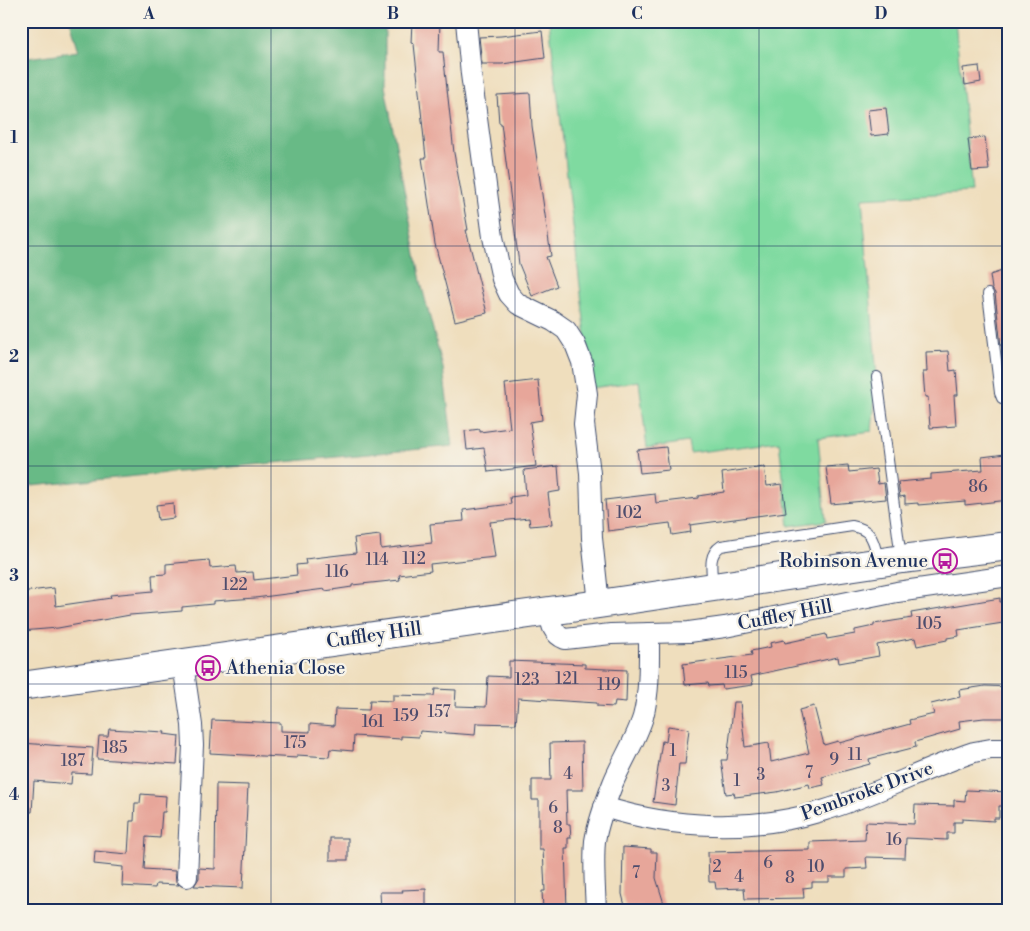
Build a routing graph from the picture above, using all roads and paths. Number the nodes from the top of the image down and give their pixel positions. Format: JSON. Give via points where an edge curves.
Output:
{"nodes":[{"id":1,"x":466,"y":21,"type":"edge"},
{"id":2,"x":988,"y":294,"type":"dead end"},
{"id":3,"x":877,"y":377,"type":"dead end"},
{"id":4,"x":1009,"y":401,"type":"edge"},
{"id":5,"x":1009,"y":546,"type":"edge"},
{"id":6,"x":891,"y":561,"type":"junction"},
{"id":7,"x":1009,"y":576,"type":"edge"},
{"id":8,"x":713,"y":587,"type":"junction"},
{"id":9,"x":599,"y":604,"type":"junction"},
{"id":10,"x":548,"y":611,"type":"junction"},
{"id":11,"x":649,"y":634,"type":"junction"},
{"id":12,"x":183,"y":664,"type":"junction"},
{"id":13,"x":21,"y":686,"type":"edge"},
{"id":14,"x":1009,"y":750,"type":"edge"},
{"id":15,"x":604,"y":807,"type":"junction"},
{"id":16,"x":187,"y":877,"type":"dead end"},
{"id":17,"x":596,"y":910,"type":"edge"}],
"edges":[{"from":1,"to":9,"type":"street","via":[[493,237],[502,279],[518,304],[566,330],[582,362],[587,394],[584,424]]},
{"from":2,"to":4,"type":"lane","via":[[1000,393]]},
{"from":3,"to":6,"type":"lane"},
{"from":5,"to":6,"type":"main road","name":"Cuffley Hill"},
{"from":6,"to":8,"type":"main road","name":"Cuffley Hill"},
{"from":6,"to":8,"type":"lane","via":[[863,528],[852,526],[721,546],[711,556]]},
{"from":7,"to":11,"type":"street","name":"Cuffley Hill","via":[[897,592],[726,627]]},
{"from":8,"to":9,"type":"main road","name":"Cuffley Hill"},
{"from":9,"to":10,"type":"main road","name":"Cuffley Hill"},
{"from":10,"to":11,"type":"street","name":"Cuffley Hill","via":[[554,631],[560,637]]},
{"from":10,"to":12,"type":"main road","name":"Cuffley Hill"},
{"from":11,"to":15,"type":"street","via":[[648,688],[643,716]]},
{"from":12,"to":13,"type":"main road","name":"Cuffley Hill"},
{"from":12,"to":16,"type":"street","via":[[192,725]]},
{"from":14,"to":15,"type":"street","name":"Pembroke Drive","via":[[974,752],[822,811],[750,824],[676,823]]},
{"from":15,"to":17,"type":"street","via":[[595,840]]}]}
